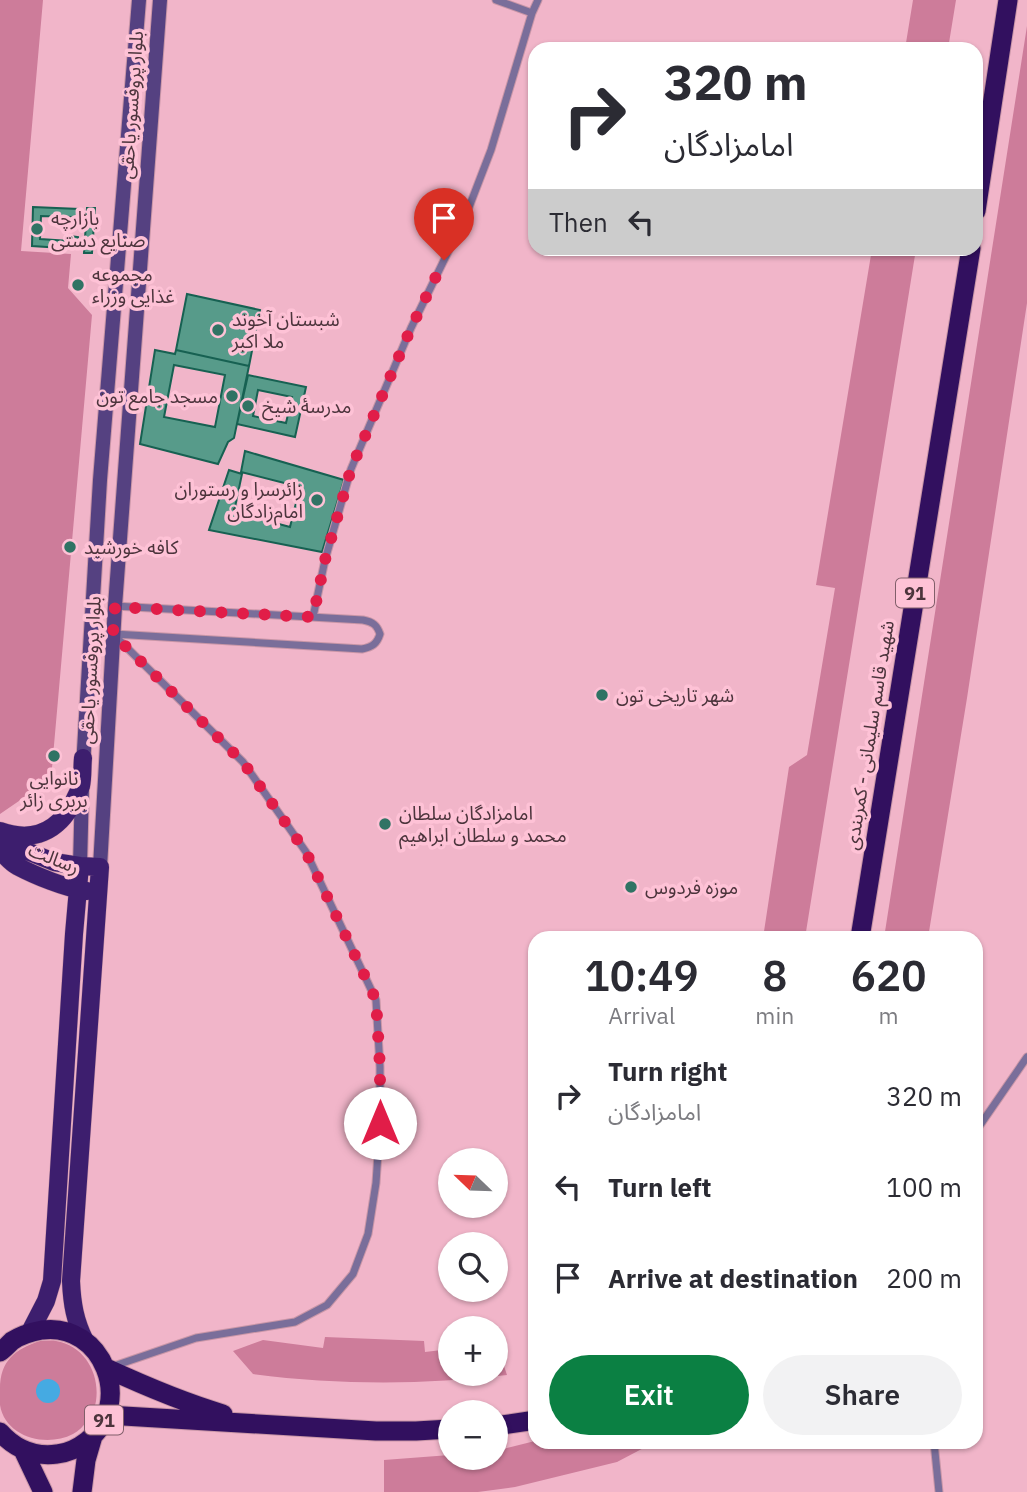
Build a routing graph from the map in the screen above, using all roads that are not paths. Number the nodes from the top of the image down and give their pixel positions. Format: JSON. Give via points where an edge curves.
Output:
{"nodes":[{"id":1,"x":139,"y":0,"type":"edge"},
{"id":2,"x":160,"y":0,"type":"edge"},
{"id":3,"x":496,"y":0,"type":"edge"},
{"id":4,"x":538,"y":0,"type":"edge"},
{"id":5,"x":1008,"y":0,"type":"edge"},
{"id":6,"x":533,"y":13,"type":"junction"},
{"id":7,"x":983,"y":165,"type":"edge"},
{"id":8,"x":970,"y":256,"type":"edge"},
{"id":9,"x":115,"y":607,"type":"junction"},
{"id":10,"x":313,"y":617,"type":"junction"},
{"id":11,"x":113,"y":634,"type":"junction"},
{"id":12,"x":83,"y":758,"type":"junction"},
{"id":13,"x":106,"y":759,"type":"junction"},
{"id":14,"x":0,"y":831,"type":"edge"},
{"id":15,"x":0,"y":840,"type":"edge"},
{"id":16,"x":0,"y":850,"type":"edge"},
{"id":17,"x":14,"y":865,"type":"junction"},
{"id":18,"x":73,"y":865,"type":"junction"},
{"id":19,"x":100,"y":867,"type":"junction"},
{"id":20,"x":71,"y":888,"type":"junction"},
{"id":21,"x":99,"y":892,"type":"junction"},
{"id":22,"x":861,"y":931,"type":"edge"},
{"id":23,"x":74,"y":934,"type":"junction"},
{"id":24,"x":1027,"y":1057,"type":"edge"},
{"id":25,"x":983,"y":1122,"type":"edge"},
{"id":26,"x":30,"y":1332,"type":"junction"},
{"id":27,"x":85,"y":1341,"type":"junction"},
{"id":28,"x":0,"y":1352,"type":"edge"},
{"id":29,"x":106,"y":1368,"type":"junction"},
{"id":30,"x":107,"y":1415,"type":"junction"},
{"id":31,"x":528,"y":1420,"type":"edge"},
{"id":32,"x":254,"y":1424,"type":"junction"},
{"id":33,"x":508,"y":1424,"type":"edge"},
{"id":34,"x":438,"y":1430,"type":"edge"},
{"id":35,"x":0,"y":1432,"type":"edge"},
{"id":36,"x":93,"y":1436,"type":"junction"},
{"id":37,"x":935,"y":1449,"type":"edge"},
{"id":38,"x":23,"y":1450,"type":"junction"},
{"id":39,"x":44,"y":1492,"type":"edge"},
{"id":40,"x":82,"y":1492,"type":"edge"},
{"id":41,"x":939,"y":1492,"type":"edge"}],
"edges":[{"from":1,"to":12,"type":"main road","name":"بلوار پروفسور یاحقی","via":[[100,480]]},
{"from":2,"to":9,"type":"main road","name":"بلوار پروفسور یاحقی"},
{"from":3,"to":6,"type":"street"},
{"from":4,"to":6,"type":"street"},
{"from":5,"to":7,"type":"highway"},
{"from":6,"to":10,"type":"street","via":[[466,215],[351,469]]},
{"from":8,"to":22,"type":"highway","name":"شهید قاسم سلیمانی - کمربندی","number":"91"},
{"from":9,"to":10,"type":"street"},
{"from":9,"to":11,"type":"main road","name":"بلوار پروفسور یاحقی"},
{"from":10,"to":11,"type":"street","via":[[370,621],[380,634],[371,647],[362,649]]},
{"from":11,"to":13,"type":"main road","name":"بلوار پروفسور یاحقی"},
{"from":11,"to":29,"type":"street","via":[[243,762],[306,852],[376,1000],[380,1123],[368,1234],[353,1274],[327,1305],[295,1322],[196,1338]]},
{"from":12,"to":13,"type":"main road"},
{"from":12,"to":14,"type":"main road","via":[[80,788],[69,810],[51,829],[36,836]]},
{"from":12,"to":18,"type":"main road","name":"بلوار پروفسور یاحقی"},
{"from":13,"to":19,"type":"main road","name":"بلوار پروفسور یاحقی"},
{"from":15,"to":18,"type":"main road","name":"رسالت"},
{"from":16,"to":17,"type":"main road","name":"رسالت"},
{"from":17,"to":20,"type":"main road","name":"رسالت"},
{"from":17,"to":23,"type":"main road","via":[[57,892],[69,910]]},
{"from":18,"to":19,"type":"main road","name":"رسالت"},
{"from":18,"to":20,"type":"main road","name":"بلوار پروفسور یاحقی"},
{"from":19,"to":21,"type":"main road","name":"بلوار پروفسور یاحقی"},
{"from":20,"to":21,"type":"main road","name":"رسالت"},
{"from":20,"to":23,"type":"main road","name":"بلوار پروفسور یاحقی"},
{"from":21,"to":27,"type":"main road","name":"بلوار پروفسور یاحقی","via":[[71,1281],[76,1323]]},
{"from":23,"to":26,"type":"main road","name":"بلوار پروفسور یاحقی","via":[[52,1280]]},
{"from":24,"to":25,"type":"street"},
{"from":26,"to":27,"type":"highway","via":[[49,1329]]},
{"from":26,"to":28,"type":"highway"},
{"from":27,"to":29,"type":"highway","number":"91"},
{"from":29,"to":30,"type":"highway","number":"91","via":[[111,1400]]},
{"from":29,"to":32,"type":"highway","number":"91","via":[[196,1407]]},
{"from":30,"to":32,"type":"highway","number":"91"},
{"from":30,"to":36,"type":"highway","number":"91"},
{"from":31,"to":33,"type":"highway"},
{"from":32,"to":34,"type":"highway","number":"91"},
{"from":35,"to":38,"type":"highway"},
{"from":36,"to":38,"type":"highway","number":"91","via":[[60,1454]]},
{"from":36,"to":40,"type":"highway","number":"91"},
{"from":37,"to":41,"type":"street"},
{"from":38,"to":39,"type":"highway"}]}
